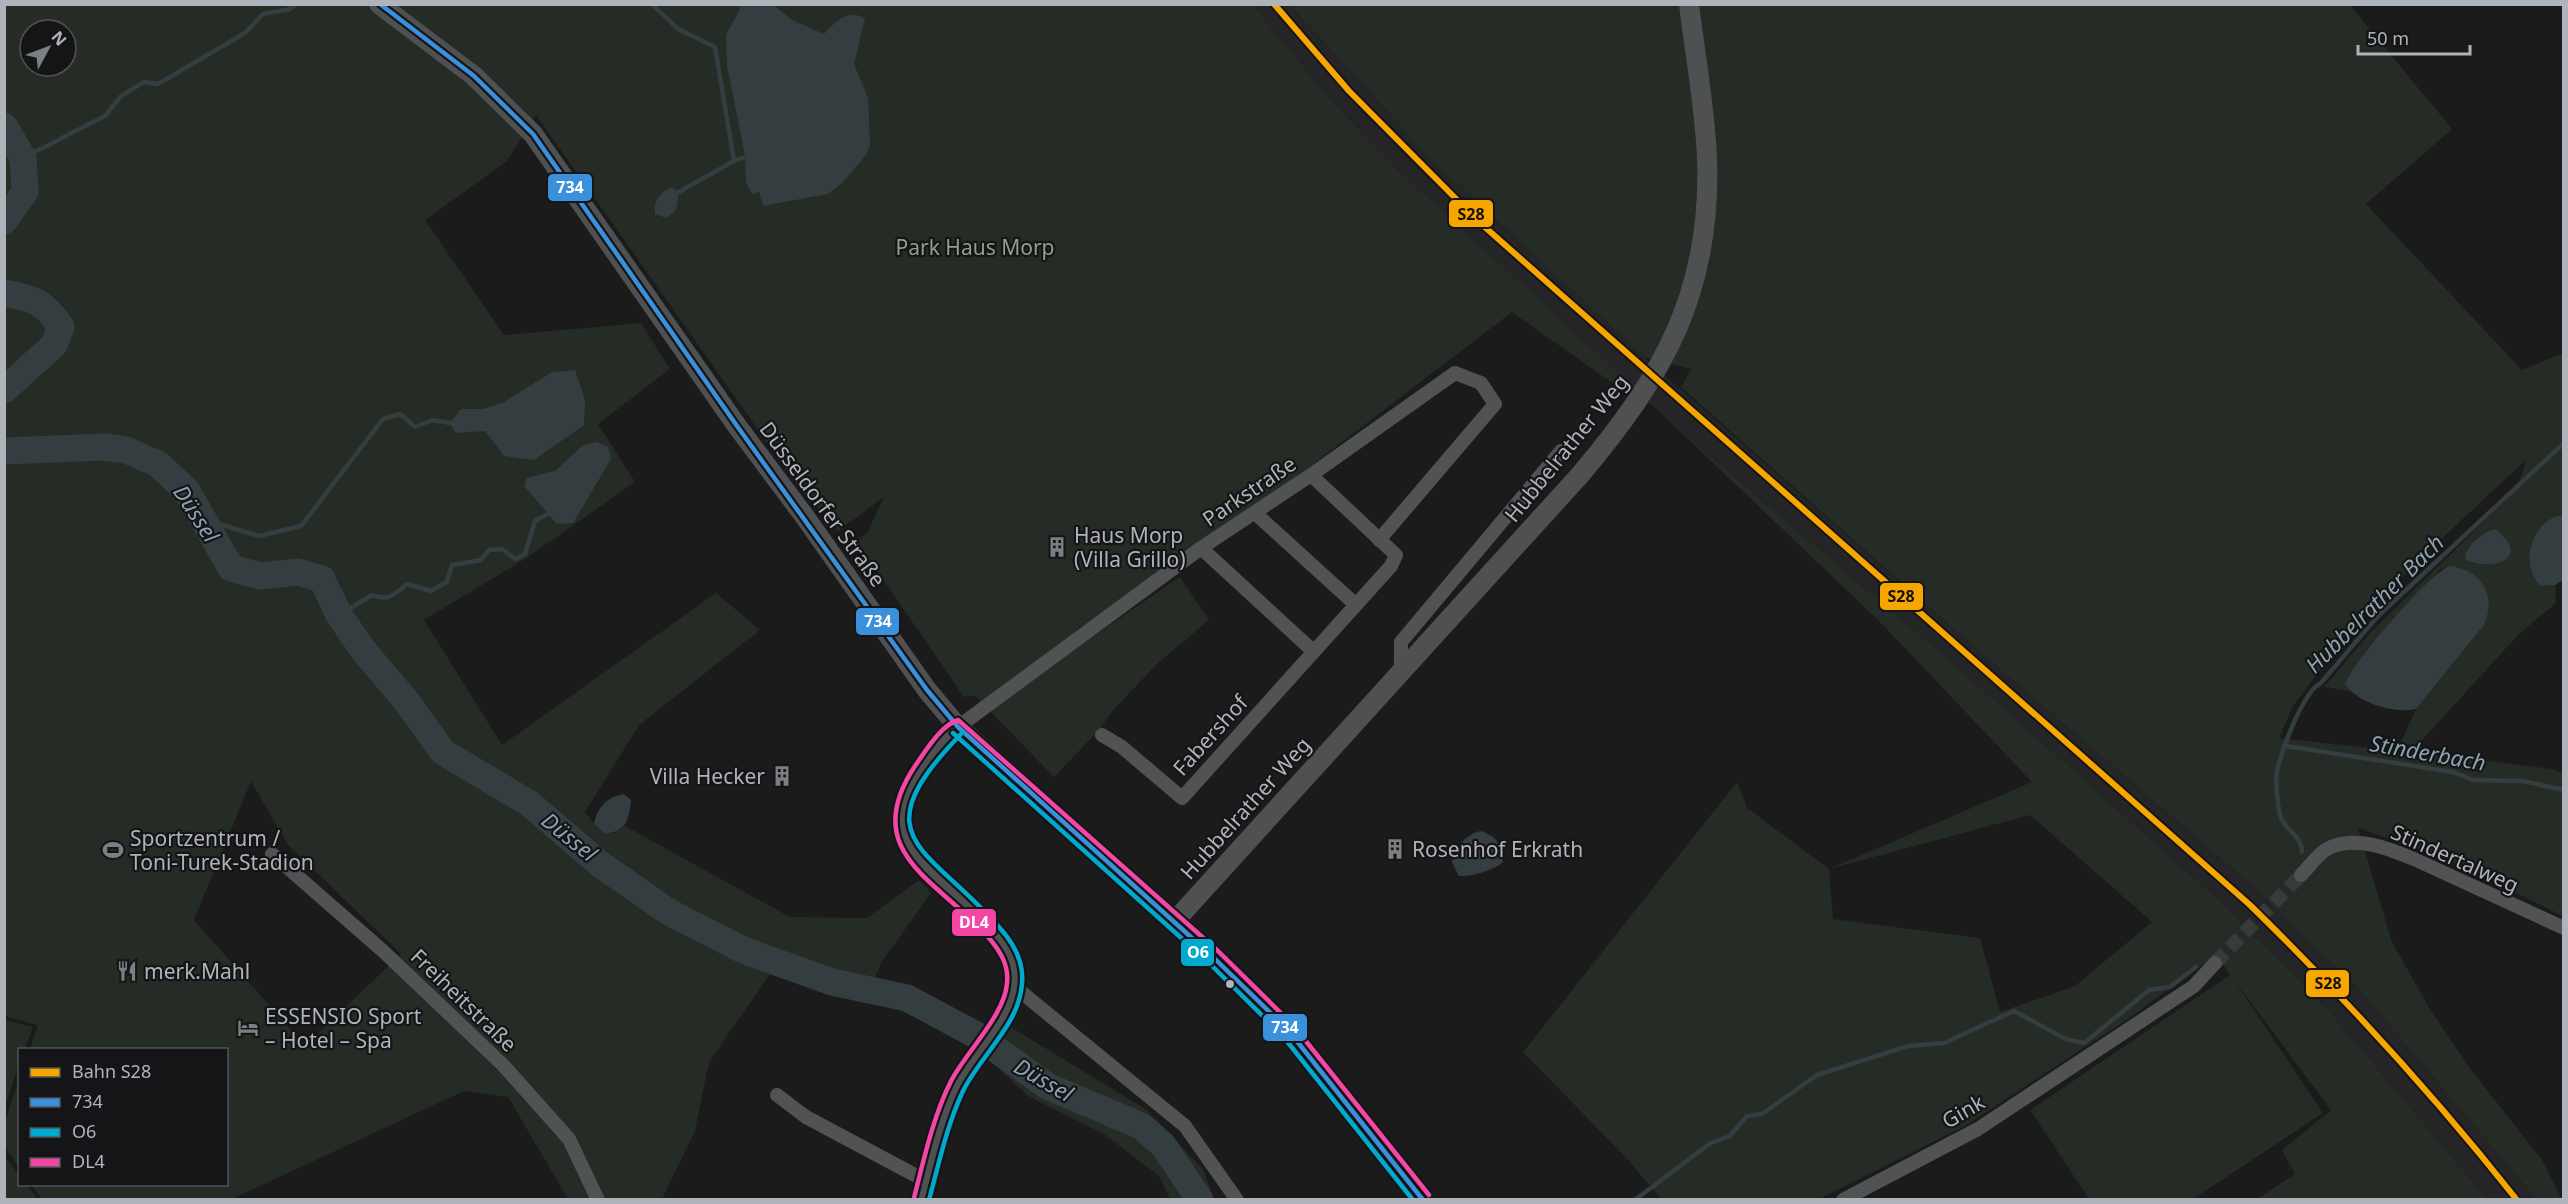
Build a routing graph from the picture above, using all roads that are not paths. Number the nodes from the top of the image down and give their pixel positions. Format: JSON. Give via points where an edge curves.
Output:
{"nodes":[{"id":1,"x":379,"y":4,"type":"edge"},
{"id":2,"x":1689,"y":4,"type":"edge"},
{"id":3,"x":1561,"y":450,"type":"dead end"},
{"id":4,"x":1311,"y":476,"type":"junction"},
{"id":5,"x":1255,"y":513,"type":"junction"},
{"id":6,"x":1379,"y":540,"type":"junction"},
{"id":7,"x":1201,"y":548,"type":"junction"},
{"id":8,"x":1356,"y":605,"type":"junction"},
{"id":9,"x":1313,"y":651,"type":"junction"},
{"id":10,"x":1401,"y":671,"type":"junction"},
{"id":11,"x":958,"y":726,"type":"junction"},
{"id":12,"x":1102,"y":735,"type":"dead end"},
{"id":13,"x":272,"y":854,"type":"dead end"},
{"id":14,"x":2301,"y":875,"type":"tunnel mouth"},
{"id":15,"x":1173,"y":923,"type":"junction"},
{"id":16,"x":2564,"y":928,"type":"edge"},
{"id":17,"x":2216,"y":963,"type":"tunnel mouth"},
{"id":18,"x":1015,"y":987,"type":"junction"},
{"id":19,"x":777,"y":1095,"type":"dead end"},
{"id":20,"x":924,"y":1190,"type":"edge"},
{"id":21,"x":598,"y":1200,"type":"edge"},
{"id":22,"x":1237,"y":1200,"type":"edge"},
{"id":23,"x":1423,"y":1200,"type":"edge"},
{"id":24,"x":1843,"y":1200,"type":"edge"}],
"edges":[{"from":1,"to":11,"type":"street","name":"Düsseldorfer Straße","via":[[474,76],[533,134],[737,426],[927,690]]},
{"from":2,"to":10,"type":"street","name":"Hubbelrather Weg","via":[[1707,159],[1705,214],[1697,268],[1672,345],[1632,410],[1572,483]]},
{"from":3,"to":10,"type":"street","name":"Hubbelrather Weg","via":[[1401,642]]},
{"from":4,"to":5,"type":"street","name":"Parkstraße"},
{"from":4,"to":6,"type":"street","name":"Fabershof"},
{"from":4,"to":6,"type":"street","name":"Parkstraße","via":[[1455,373],[1481,383],[1495,404]]},
{"from":5,"to":7,"type":"street","name":"Parkstraße"},
{"from":5,"to":8,"type":"street"},
{"from":6,"to":8,"type":"street","name":"Fabershof","via":[[1396,555]]},
{"from":7,"to":9,"type":"street"},
{"from":7,"to":11,"type":"street","name":"Parkstraße"},
{"from":8,"to":9,"type":"street","name":"Fabershof"},
{"from":9,"to":12,"type":"street","name":"Fabershof","via":[[1182,798]]},
{"from":10,"to":15,"type":"street","name":"Hubbelrather Weg"},
{"from":11,"to":15,"type":"street","name":"Düsseldorfer Straße"},
{"from":11,"to":18,"type":"street","via":[[907,792],[901,828],[912,851],[935,877],[985,922],[1009,950],[1015,967]]},
{"from":13,"to":21,"type":"street","name":"Freiheitstraße","via":[[383,951],[503,1065],[570,1139]]},
{"from":14,"to":16,"type":"street","name":"Stindertalweg","via":[[2328,849],[2369,844],[2406,855]]},
{"from":15,"to":23,"type":"street","name":"Düsseldorfer Straße","via":[[1301,1044]]},
{"from":17,"to":24,"type":"street","name":"Gink","via":[[2193,986],[1978,1129]]},
{"from":18,"to":20,"type":"street","via":[[957,1087]]},
{"from":18,"to":22,"type":"street","via":[[1185,1126]]},
{"from":19,"to":20,"type":"street","via":[[806,1118]]}]}
